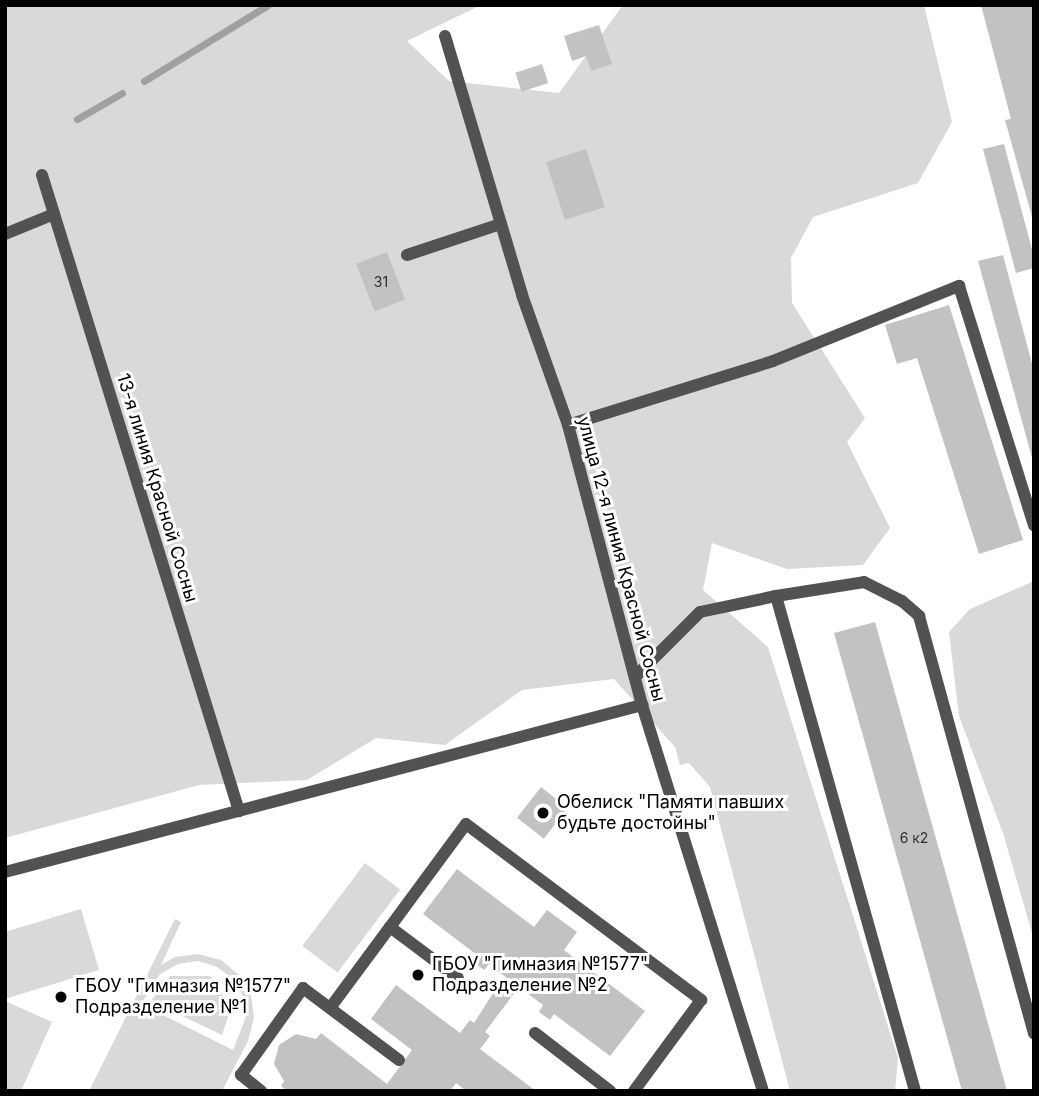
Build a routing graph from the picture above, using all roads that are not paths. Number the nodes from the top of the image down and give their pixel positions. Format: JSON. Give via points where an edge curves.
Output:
{"nodes":[{"id":1,"x":445,"y":36,"type":"dead end"},
{"id":2,"x":42,"y":174,"type":"dead end"},
{"id":3,"x":54,"y":214,"type":"junction"},
{"id":4,"x":501,"y":224,"type":"junction"},
{"id":5,"x":5,"y":234,"type":"edge"},
{"id":6,"x":407,"y":255,"type":"dead end"},
{"id":7,"x":568,"y":425,"type":"junction"},
{"id":8,"x":1034,"y":526,"type":"edge"},
{"id":9,"x":776,"y":596,"type":"junction"},
{"id":10,"x":635,"y":677,"type":"junction"},
{"id":11,"x":642,"y":705,"type":"junction"},
{"id":12,"x":239,"y":811,"type":"junction"},
{"id":13,"x":5,"y":872,"type":"edge"},
{"id":14,"x":390,"y":927,"type":"junction"},
{"id":15,"x":458,"y":978,"type":"dead end"},
{"id":16,"x":330,"y":1008,"type":"junction"},
{"id":17,"x":535,"y":1033,"type":"dead end"},
{"id":18,"x":1034,"y":1033,"type":"edge"},
{"id":19,"x":398,"y":1060,"type":"dead end"},
{"id":20,"x":261,"y":1091,"type":"edge"},
{"id":21,"x":610,"y":1091,"type":"edge"},
{"id":22,"x":634,"y":1091,"type":"edge"},
{"id":23,"x":763,"y":1091,"type":"edge"},
{"id":24,"x":915,"y":1091,"type":"edge"}],
"edges":[{"from":1,"to":4,"type":"lane","name":"улица 12-я линия Красной Сосны"},
{"from":2,"to":3,"type":"lane","name":"13-я линия Красной Сосны"},
{"from":3,"to":5,"type":"lane"},
{"from":3,"to":12,"type":"lane","name":"13-я линия Красной Сосны"},
{"from":4,"to":6,"type":"lane"},
{"from":4,"to":7,"type":"lane","name":"улица 12-я линия Красной Сосны"},
{"from":7,"to":8,"type":"lane","via":[[774,361],[959,286]]},
{"from":7,"to":10,"type":"lane","name":"улица 12-я линия Красной Сосны"},
{"from":9,"to":10,"type":"lane","via":[[700,612]]},
{"from":9,"to":18,"type":"lane","via":[[864,582],[902,601],[919,616]]},
{"from":9,"to":24,"type":"lane"},
{"from":10,"to":11,"type":"lane","name":"улица 12-я линия Красной Сосны"},
{"from":11,"to":12,"type":"lane"},
{"from":11,"to":23,"type":"lane","name":"улица 12-я линия Красной Сосны"},
{"from":12,"to":13,"type":"lane"},
{"from":14,"to":15,"type":"lane"},
{"from":14,"to":16,"type":"lane"},
{"from":14,"to":22,"type":"lane","via":[[466,824],[701,1000]]},
{"from":16,"to":19,"type":"lane"},
{"from":16,"to":20,"type":"lane","via":[[303,988],[241,1075]]},
{"from":17,"to":21,"type":"lane"}]}
